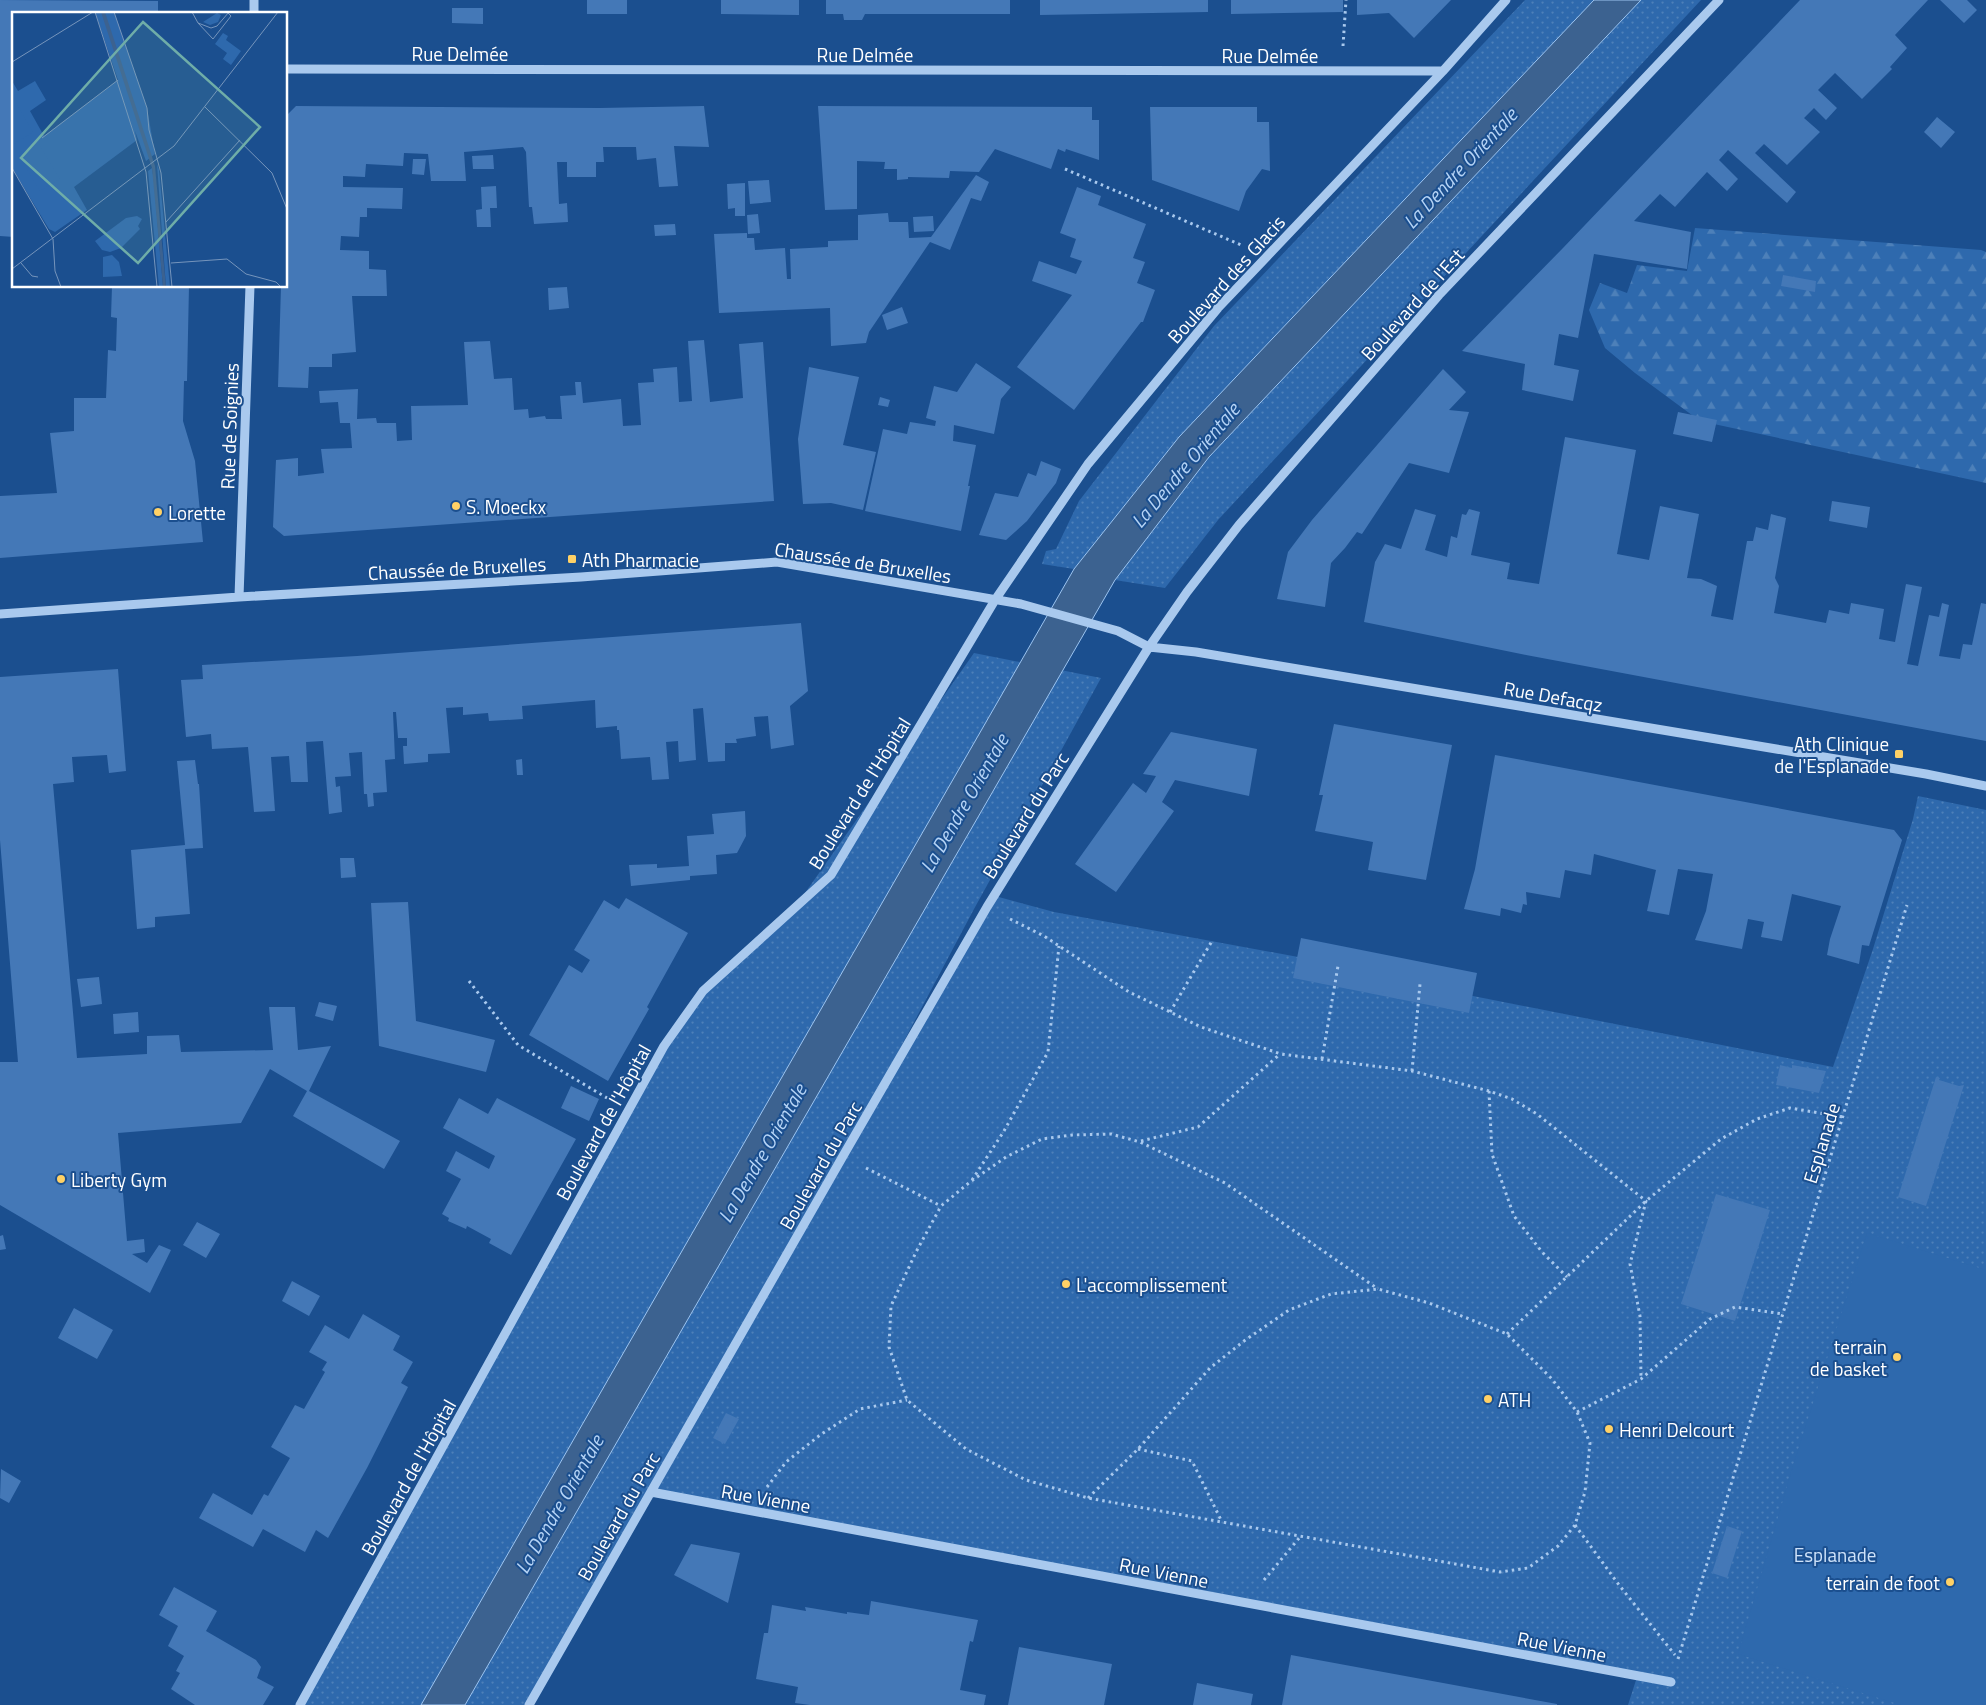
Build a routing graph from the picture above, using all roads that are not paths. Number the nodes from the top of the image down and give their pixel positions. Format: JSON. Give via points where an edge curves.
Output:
{"nodes":[{"id":1,"x":1506,"y":0,"type":"edge"},
{"id":2,"x":1719,"y":0,"type":"edge"},
{"id":3,"x":288,"y":69,"type":"edge"},
{"id":4,"x":1443,"y":71,"type":"junction"},
{"id":5,"x":250,"y":288,"type":"edge"},
{"id":6,"x":239,"y":596,"type":"junction"},
{"id":7,"x":995,"y":600,"type":"junction"},
{"id":8,"x":0,"y":614,"type":"edge"},
{"id":9,"x":1118,"y":631,"type":"joint"},
{"id":10,"x":1149,"y":647,"type":"junction"},
{"id":11,"x":1986,"y":786,"type":"edge"},
{"id":12,"x":651,"y":1492,"type":"junction"},
{"id":13,"x":1671,"y":1682,"type":"road end"},
{"id":14,"x":300,"y":1705,"type":"edge"},
{"id":15,"x":529,"y":1705,"type":"edge"}],
"edges":[{"from":1,"to":4,"type":"street","name":"Boulevard des Glacis"},
{"from":2,"to":10,"type":"street","name":"Boulevard de l'Est","via":[[1433,302],[1240,526],[1187,592]]},
{"from":3,"to":4,"type":"street","name":"Rue Delmée"},
{"from":4,"to":7,"type":"street","name":"Boulevard des Glacis","via":[[1218,308],[1088,464]]},
{"from":5,"to":6,"type":"street","name":"Rue de Soignies"},
{"from":6,"to":7,"type":"street","name":"Chaussée de Bruxelles","via":[[581,577],[777,562]]},
{"from":6,"to":8,"type":"street","name":"Chaussée de Bruxelles"},
{"from":7,"to":9,"type":"street","name":"Chaussée de Bruxelles"},
{"from":7,"to":14,"type":"street","name":"Boulevard de l'Hôpital","via":[[831,876],[703,991],[664,1046]]},
{"from":9,"to":10,"type":"street","name":"Rue Defacqz"},
{"from":10,"to":11,"type":"street","name":"Rue Defacqz","via":[[1196,652]]},
{"from":10,"to":12,"type":"street","name":"Boulevard du Parc","via":[[987,907]]},
{"from":12,"to":13,"type":"street","name":"Rue Vienne"},
{"from":12,"to":15,"type":"street","name":"Boulevard du Parc"}]}
